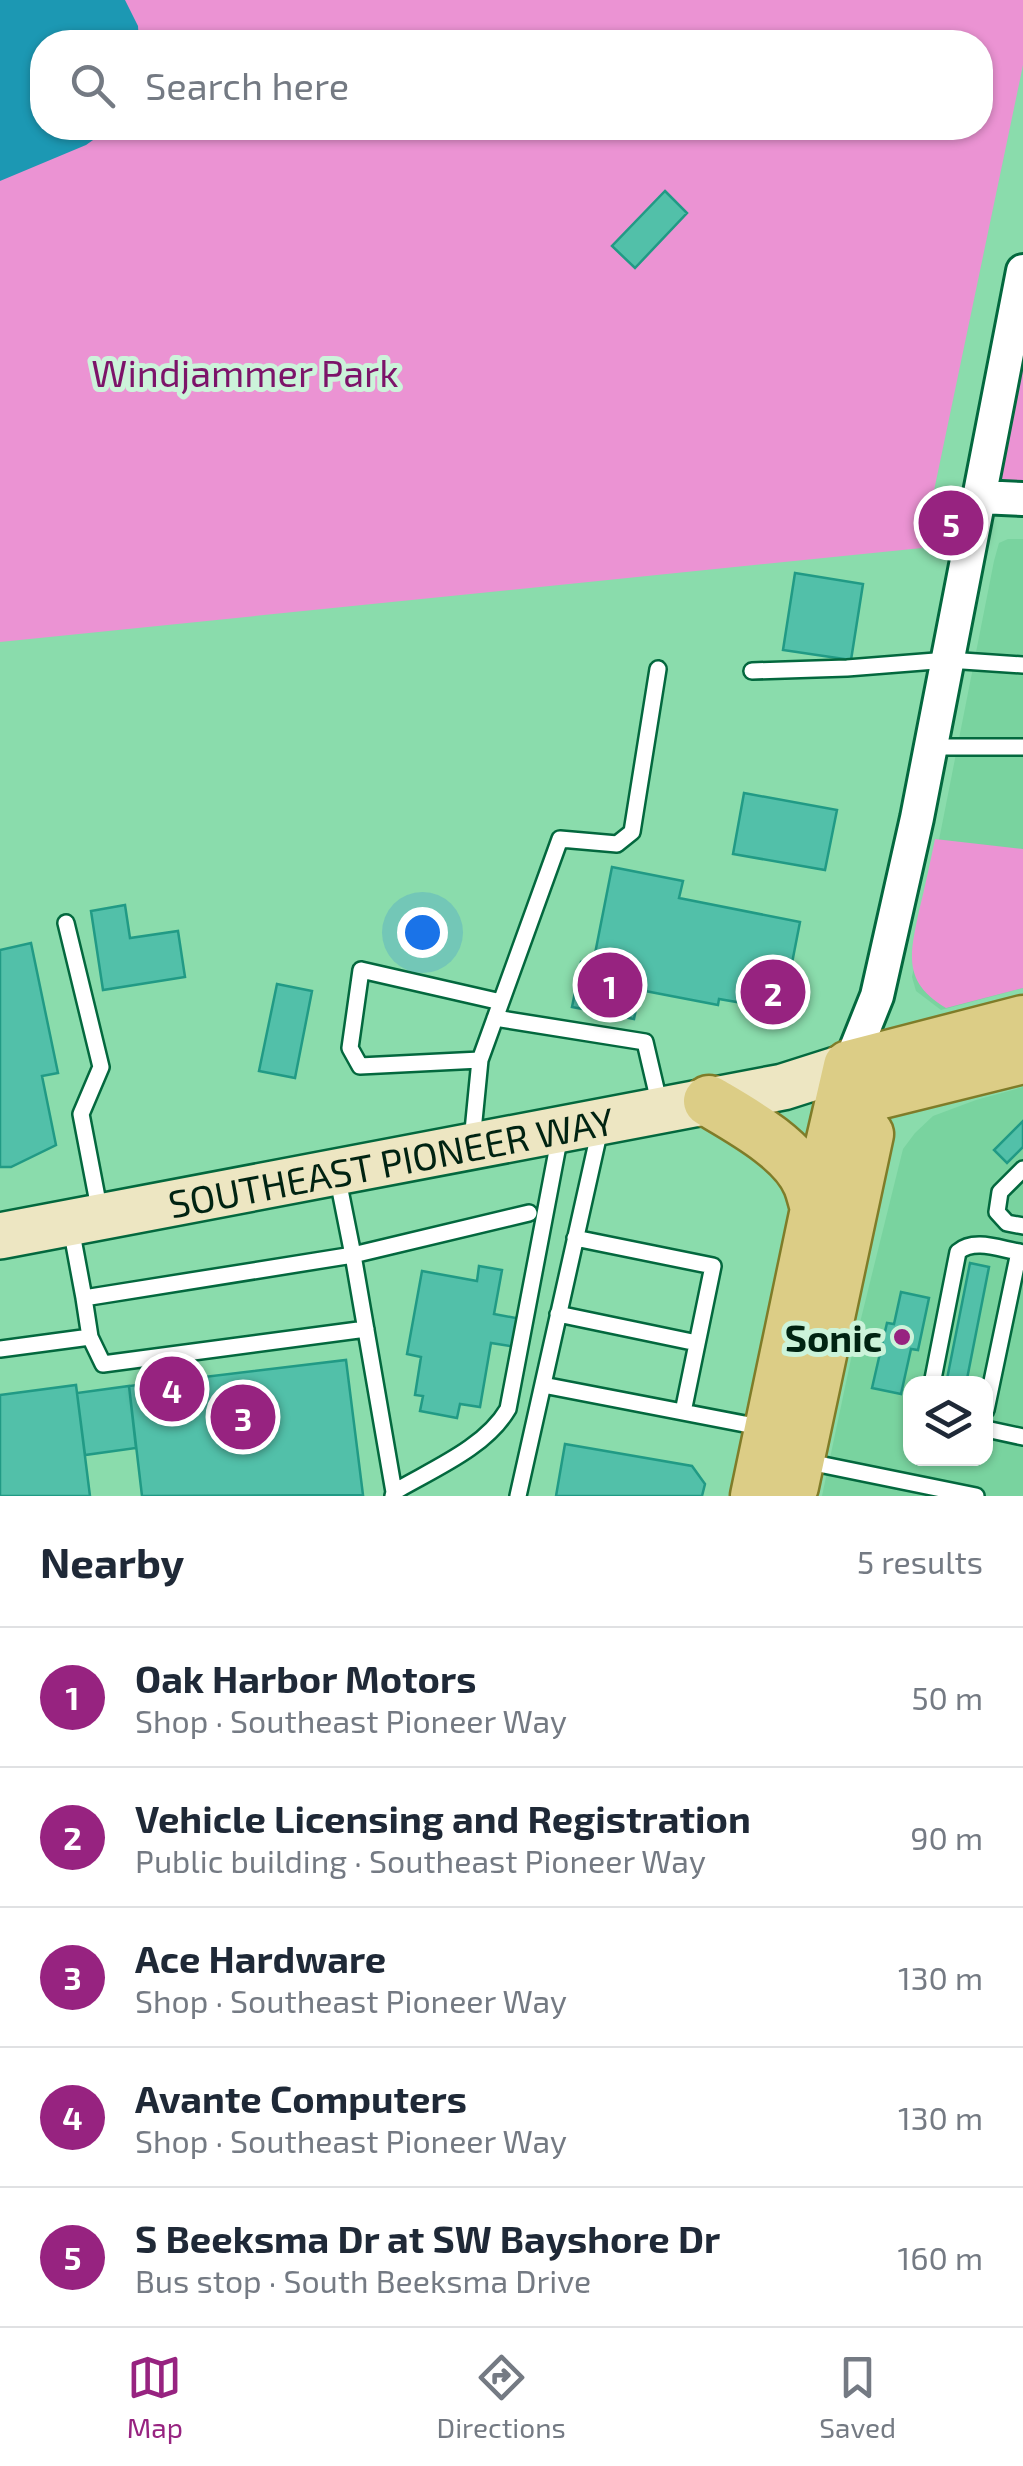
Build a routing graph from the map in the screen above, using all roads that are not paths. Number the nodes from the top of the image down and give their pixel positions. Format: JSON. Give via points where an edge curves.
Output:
{"nodes":[{"id":1,"x":1023,"y":271,"type":"edge"},
{"id":2,"x":980,"y":497,"type":"junction"},
{"id":3,"x":1023,"y":500,"type":"edge"},
{"id":4,"x":948,"y":660,"type":"junction"},
{"id":5,"x":1023,"y":665,"type":"edge"},
{"id":6,"x":658,"y":669,"type":"dead end"},
{"id":7,"x":752,"y":671,"type":"dead end"},
{"id":8,"x":931,"y":747,"type":"junction"},
{"id":9,"x":1023,"y":747,"type":"edge"},
{"id":10,"x":66,"y":924,"type":"dead end"},
{"id":11,"x":501,"y":1002,"type":"junction"},
{"id":12,"x":495,"y":1018,"type":"junction"},
{"id":13,"x":1023,"y":1021,"type":"edge"},
{"id":14,"x":1023,"y":1058,"type":"edge"},
{"id":15,"x":480,"y":1060,"type":"junction"},
{"id":16,"x":862,"y":1080,"type":"junction"},
{"id":17,"x":710,"y":1101,"type":"junction"},
{"id":18,"x":660,"y":1110,"type":"junction"},
{"id":19,"x":582,"y":1124,"type":"junction"},
{"id":20,"x":472,"y":1146,"type":"junction"},
{"id":21,"x":1023,"y":1169,"type":"edge"},
{"id":22,"x":336,"y":1171,"type":"junction"},
{"id":23,"x":816,"y":1209,"type":"junction"},
{"id":24,"x":530,"y":1212,"type":"dead end"},
{"id":25,"x":85,"y":1220,"type":"junction"},
{"id":26,"x":1023,"y":1226,"type":"edge"},
{"id":27,"x":0,"y":1236,"type":"edge"},
{"id":28,"x":575,"y":1238,"type":"junction"},
{"id":29,"x":1021,"y":1253,"type":"edge"},
{"id":30,"x":353,"y":1255,"type":"junction"},
{"id":31,"x":84,"y":1298,"type":"junction"},
{"id":32,"x":558,"y":1314,"type":"junction"},
{"id":33,"x":366,"y":1329,"type":"junction"},
{"id":34,"x":90,"y":1337,"type":"junction"},
{"id":35,"x":697,"y":1343,"type":"junction"},
{"id":36,"x":0,"y":1349,"type":"edge"},
{"id":37,"x":934,"y":1376,"type":"edge"},
{"id":38,"x":993,"y":1379,"type":"edge"},
{"id":39,"x":542,"y":1385,"type":"junction"},
{"id":40,"x":683,"y":1412,"type":"junction"},
{"id":41,"x":993,"y":1431,"type":"edge"},
{"id":42,"x":1023,"y":1437,"type":"edge"},
{"id":43,"x":786,"y":1462,"type":"edge"},
{"id":44,"x":902,"y":1488,"type":"edge"},
{"id":45,"x":394,"y":1494,"type":"edge"},
{"id":46,"x":518,"y":1496,"type":"edge"},
{"id":47,"x":756,"y":1496,"type":"edge"},
{"id":48,"x":976,"y":1496,"type":"edge"}],
"edges":[{"from":1,"to":2,"type":"street"},
{"from":2,"to":3,"type":"street"},
{"from":2,"to":4,"type":"street"},
{"from":4,"to":5,"type":"lane"},
{"from":4,"to":7,"type":"lane"},
{"from":4,"to":8,"type":"street"},
{"from":6,"to":11,"type":"lane","via":[[632,832],[616,844],[560,839]]},
{"from":8,"to":9,"type":"lane"},
{"from":8,"to":16,"type":"street"},
{"from":10,"to":25,"type":"lane","via":[[101,1068],[82,1114]]},
{"from":11,"to":12,"type":"lane"},
{"from":11,"to":15,"type":"lane","via":[[361,970],[350,1048],[360,1066]]},
{"from":12,"to":15,"type":"lane"},
{"from":12,"to":18,"type":"lane","via":[[645,1042]]},
{"from":13,"to":16,"type":"main road"},
{"from":14,"to":16,"type":"main road"},
{"from":15,"to":20,"type":"lane"},
{"from":16,"to":17,"type":"main road","name":"SOUTHEAST PIONEER WAY"},
{"from":16,"to":23,"type":"main road"},
{"from":16,"to":43,"type":"main road"},
{"from":17,"to":18,"type":"main road","name":"SOUTHEAST PIONEER WAY"},
{"from":17,"to":23,"type":"main road","via":[[798,1166]]},
{"from":18,"to":19,"type":"main road","name":"SOUTHEAST PIONEER WAY"},
{"from":19,"to":20,"type":"main road","name":"SOUTHEAST PIONEER WAY"},
{"from":19,"to":28,"type":"lane"},
{"from":19,"to":45,"type":"lane","via":[[508,1409],[483,1439]]},
{"from":20,"to":22,"type":"main road","name":"SOUTHEAST PIONEER WAY"},
{"from":21,"to":26,"type":"lane","via":[[1000,1192],[997,1212],[1006,1223]]},
{"from":22,"to":25,"type":"main road","name":"SOUTHEAST PIONEER WAY"},
{"from":22,"to":30,"type":"lane"},
{"from":23,"to":43,"type":"main road"},
{"from":24,"to":30,"type":"lane"},
{"from":25,"to":27,"type":"main road","name":"SOUTHEAST PIONEER WAY"},
{"from":25,"to":31,"type":"lane"},
{"from":28,"to":32,"type":"lane"},
{"from":28,"to":35,"type":"lane","via":[[713,1266]]},
{"from":29,"to":37,"type":"lane","via":[[973,1245],[958,1252]]},
{"from":29,"to":38,"type":"lane"},
{"from":30,"to":31,"type":"lane"},
{"from":30,"to":33,"type":"lane"},
{"from":31,"to":34,"type":"lane"},
{"from":32,"to":35,"type":"lane"},
{"from":32,"to":39,"type":"lane"},
{"from":33,"to":34,"type":"lane","via":[[103,1364]]},
{"from":33,"to":45,"type":"lane"},
{"from":34,"to":36,"type":"lane"},
{"from":35,"to":40,"type":"lane"},
{"from":39,"to":40,"type":"lane"},
{"from":39,"to":46,"type":"lane"},
{"from":40,"to":43,"type":"lane"},
{"from":41,"to":42,"type":"lane"},
{"from":43,"to":44,"type":"lane"},
{"from":43,"to":47,"type":"main road"},
{"from":44,"to":48,"type":"lane"}]}
